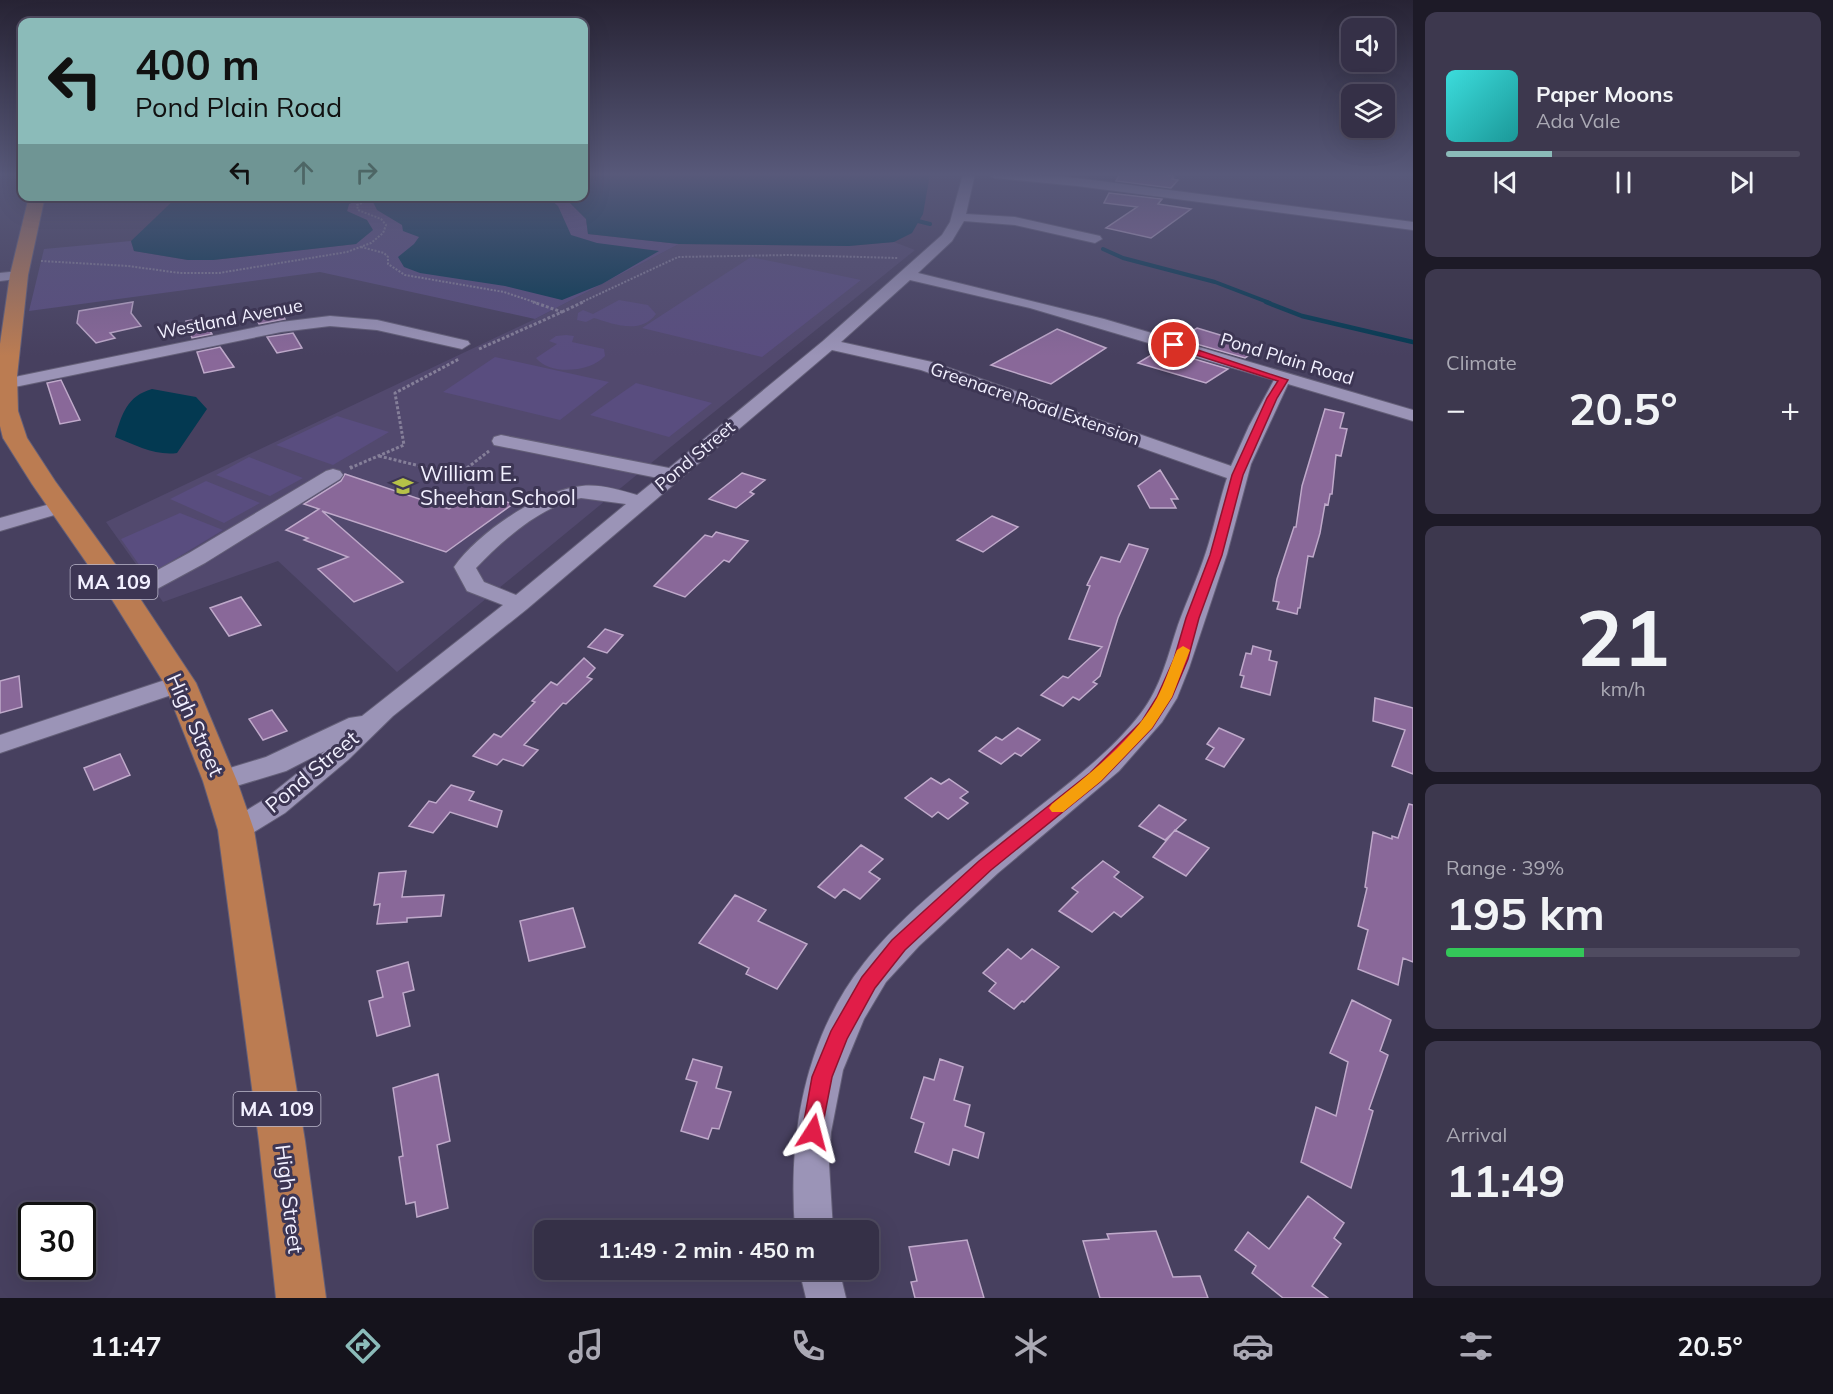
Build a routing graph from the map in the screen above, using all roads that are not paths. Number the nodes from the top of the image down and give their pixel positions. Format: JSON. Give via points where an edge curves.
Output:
{"nodes":[{"id":1,"x":26,"y":235,"type":"edge"},
{"id":2,"x":948,"y":235,"type":"edge"},
{"id":3,"x":1076,"y":235,"type":"edge"},
{"id":4,"x":1095,"y":239,"type":"dead end"},
{"id":5,"x":906,"y":267,"type":"junction"},
{"id":6,"x":0,"y":277,"type":"edge"},
{"id":7,"x":15,"y":279,"type":"edge"},
{"id":8,"x":7,"y":311,"type":"edge"},
{"id":9,"x":829,"y":344,"type":"junction"},
{"id":10,"x":461,"y":352,"type":"road end"},
{"id":11,"x":4,"y":379,"type":"edge"},
{"id":12,"x":1283,"y":380,"type":"junction"},
{"id":13,"x":1413,"y":416,"type":"edge"},
{"id":14,"x":501,"y":441,"type":"road end"},
{"id":15,"x":333,"y":475,"type":"road end"},
{"id":16,"x":673,"y":475,"type":"junction"},
{"id":17,"x":1238,"y":475,"type":"junction"},
{"id":18,"x":641,"y":502,"type":"junction"},
{"id":19,"x":61,"y":507,"type":"junction"},
{"id":20,"x":0,"y":525,"type":"edge"},
{"id":21,"x":125,"y":597,"type":"junction"},
{"id":22,"x":519,"y":604,"type":"junction"},
{"id":23,"x":180,"y":683,"type":"junction"},
{"id":24,"x":384,"y":710,"type":"junction"},
{"id":25,"x":0,"y":744,"type":"edge"},
{"id":26,"x":220,"y":781,"type":"junction"},
{"id":27,"x":236,"y":830,"type":"junction"},
{"id":28,"x":813,"y":1220,"type":"edge"},
{"id":29,"x":822,"y":1280,"type":"edge"},
{"id":30,"x":301,"y":1298,"type":"edge"},
{"id":31,"x":826,"y":1298,"type":"edge"}],
"edges":[{"from":1,"to":7,"type":"main road","name":"High Street","number":"MA 109"},
{"from":2,"to":5,"type":"street","name":"Pond Street"},
{"from":3,"to":4,"type":"street"},
{"from":5,"to":9,"type":"street","name":"Pond Street"},
{"from":5,"to":12,"type":"street","name":"Pond Plain Road"},
{"from":6,"to":7,"type":"street"},
{"from":7,"to":8,"type":"main road","name":"High Street","number":"MA 109"},
{"from":8,"to":11,"type":"main road","name":"High Street","number":"MA 109"},
{"from":9,"to":16,"type":"street","name":"Pond Street"},
{"from":9,"to":17,"type":"street","name":"Greenacre Road Extension","via":[[926,366]]},
{"from":10,"to":11,"type":"street","name":"Westland Avenue","via":[[377,325],[330,321]]},
{"from":11,"to":19,"type":"main road","name":"High Street","number":"MA 109","via":[[15,438]]},
{"from":12,"to":13,"type":"street","name":"Pond Plain Road"},
{"from":12,"to":17,"type":"street"},
{"from":14,"to":16,"type":"street"},
{"from":15,"to":21,"type":"street"},
{"from":16,"to":18,"type":"street","name":"Pond Street"},
{"from":17,"to":28,"type":"street","via":[[1181,659],[1165,697],[1147,724],[1096,777],[985,865],[898,945],[868,982],[838,1037],[822,1077],[810,1150]]},
{"from":18,"to":22,"type":"street","name":"Pond Street"},
{"from":18,"to":22,"type":"street","via":[[580,492],[560,497],[545,502],[477,553],[465,567],[475,586]]},
{"from":19,"to":20,"type":"street"},
{"from":19,"to":21,"type":"main road","name":"High Street","number":"MA 109"},
{"from":21,"to":23,"type":"main road","name":"High Street","number":"MA 109"},
{"from":22,"to":24,"type":"street","name":"Pond Street"},
{"from":23,"to":25,"type":"street"},
{"from":23,"to":26,"type":"main road","name":"High Street","number":"MA 109"},
{"from":24,"to":26,"type":"street","name":"Pond Street","via":[[276,764]]},
{"from":24,"to":27,"type":"street","name":"Pond Street","via":[[317,772],[275,806]]},
{"from":26,"to":27,"type":"main road","name":"High Street","number":"MA 109"},
{"from":27,"to":30,"type":"main road","name":"High Street","number":"MA 109"},
{"from":29,"to":31,"type":"street"}]}
